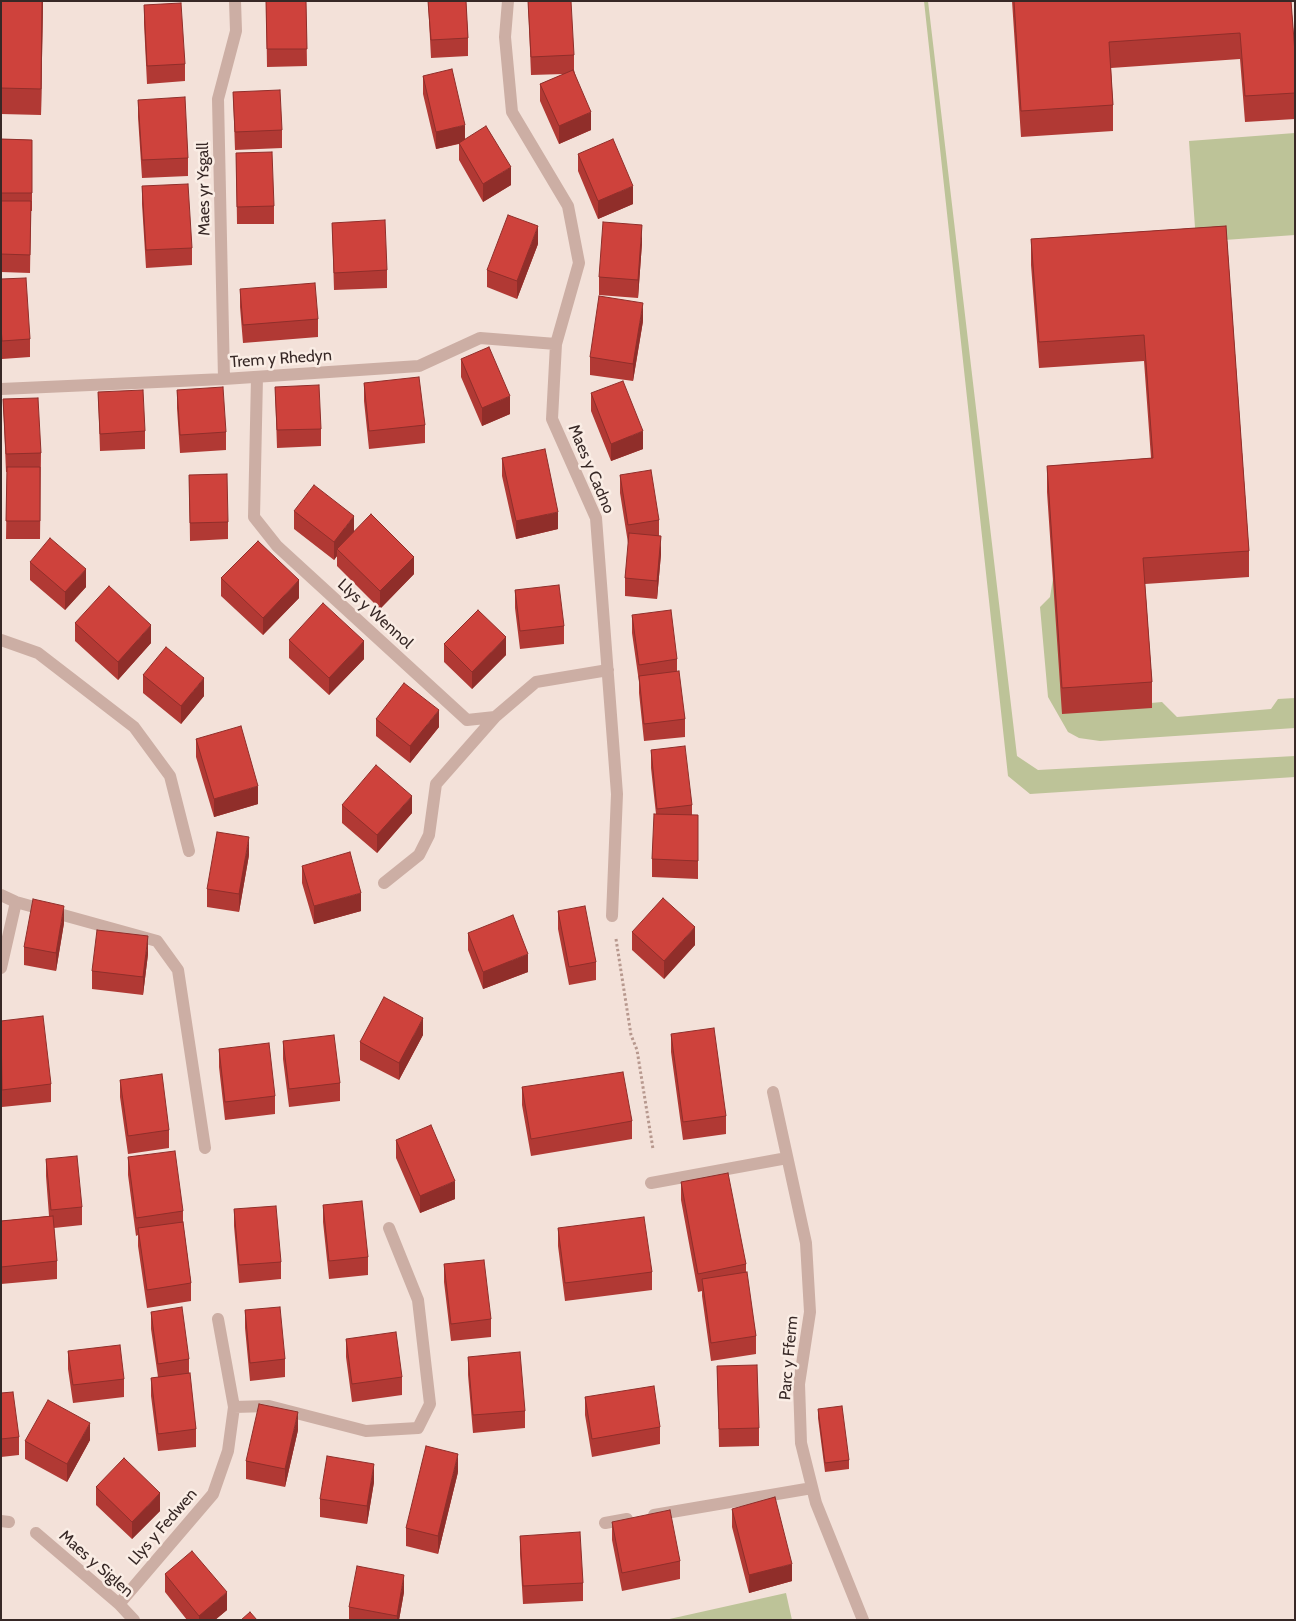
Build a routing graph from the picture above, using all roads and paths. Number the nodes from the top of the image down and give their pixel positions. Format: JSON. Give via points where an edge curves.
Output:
{"nodes":[{"id":1,"x":235,"y":1,"type":"edge"},
{"id":2,"x":508,"y":1,"type":"edge"},
{"id":3,"x":556,"y":344,"type":"junction"},
{"id":4,"x":257,"y":377,"type":"junction"},
{"id":5,"x":224,"y":379,"type":"junction"},
{"id":6,"x":1,"y":389,"type":"edge"},
{"id":7,"x":1,"y":640,"type":"edge"},
{"id":8,"x":608,"y":670,"type":"junction"},
{"id":9,"x":495,"y":717,"type":"junction"},
{"id":10,"x":189,"y":851,"type":"dead end"},
{"id":11,"x":384,"y":883,"type":"dead end"},
{"id":12,"x":1,"y":895,"type":"edge"},
{"id":13,"x":16,"y":902,"type":"junction"},
{"id":14,"x":612,"y":916,"type":"joint"},
{"id":15,"x":1,"y":968,"type":"edge"},
{"id":16,"x":773,"y":1092,"type":"dead end"},
{"id":17,"x":205,"y":1148,"type":"dead end"},
{"id":18,"x":653,"y":1150,"type":"dead end"},
{"id":19,"x":787,"y":1158,"type":"junction"},
{"id":20,"x":650,"y":1183,"type":"dead end"},
{"id":21,"x":389,"y":1228,"type":"dead end"},
{"id":22,"x":218,"y":1319,"type":"dead end"},
{"id":23,"x":234,"y":1406,"type":"junction"},
{"id":24,"x":812,"y":1488,"type":"junction"},
{"id":25,"x":605,"y":1523,"type":"dead end"},
{"id":26,"x":36,"y":1533,"type":"dead end"},
{"id":27,"x":118,"y":1604,"type":"junction"},
{"id":28,"x":134,"y":1620,"type":"edge"},
{"id":29,"x":863,"y":1620,"type":"edge"}],
"edges":[{"from":1,"to":5,"type":"street","name":"Maes yr Ysgall","via":[[236,31],[218,99]]},
{"from":2,"to":3,"type":"street","name":"Maes y Cadno","via":[[505,37],[512,112],[568,206],[579,263]]},
{"from":3,"to":4,"type":"street","name":"Trem y Rhedyn","via":[[480,338],[419,366]]},
{"from":3,"to":8,"type":"street","name":"Maes y Cadno","via":[[552,419],[596,518]]},
{"from":4,"to":5,"type":"street","name":"Trem y Rhedyn"},
{"from":4,"to":9,"type":"street","name":"Llys y Wennol","via":[[254,517],[277,546],[467,720]]},
{"from":5,"to":6,"type":"street","name":"Trem y Rhedyn"},
{"from":7,"to":10,"type":"street","via":[[38,653],[134,728],[170,776]]},
{"from":8,"to":9,"type":"street","via":[[536,682]]},
{"from":8,"to":14,"type":"street","name":"Maes y Cadno","via":[[617,794]]},
{"from":9,"to":11,"type":"street","via":[[436,784],[429,835],[419,855]]},
{"from":12,"to":13,"type":"street"},
{"from":13,"to":15,"type":"street"},
{"from":13,"to":17,"type":"street","via":[[157,941],[178,970]]},
{"from":14,"to":18,"type":"path"},
{"from":16,"to":19,"type":"street","name":"Parc y Fferm"},
{"from":19,"to":20,"type":"street"},
{"from":19,"to":24,"type":"street","name":"Parc y Fferm","via":[[806,1243],[810,1312],[799,1384],[801,1442]]},
{"from":21,"to":23,"type":"street","via":[[418,1300],[430,1404],[418,1428],[366,1431],[269,1406]]},
{"from":22,"to":23,"type":"street","name":"Llys y Fedwen"},
{"from":23,"to":27,"type":"street","name":"Llys y Fedwen","via":[[228,1452],[213,1494]]},
{"from":24,"to":25,"type":"street"},
{"from":24,"to":29,"type":"street","name":"Parc y Fferm"},
{"from":26,"to":27,"type":"street","name":"Maes y Siglen"},
{"from":27,"to":28,"type":"street","name":"Maes y Siglen"}]}
